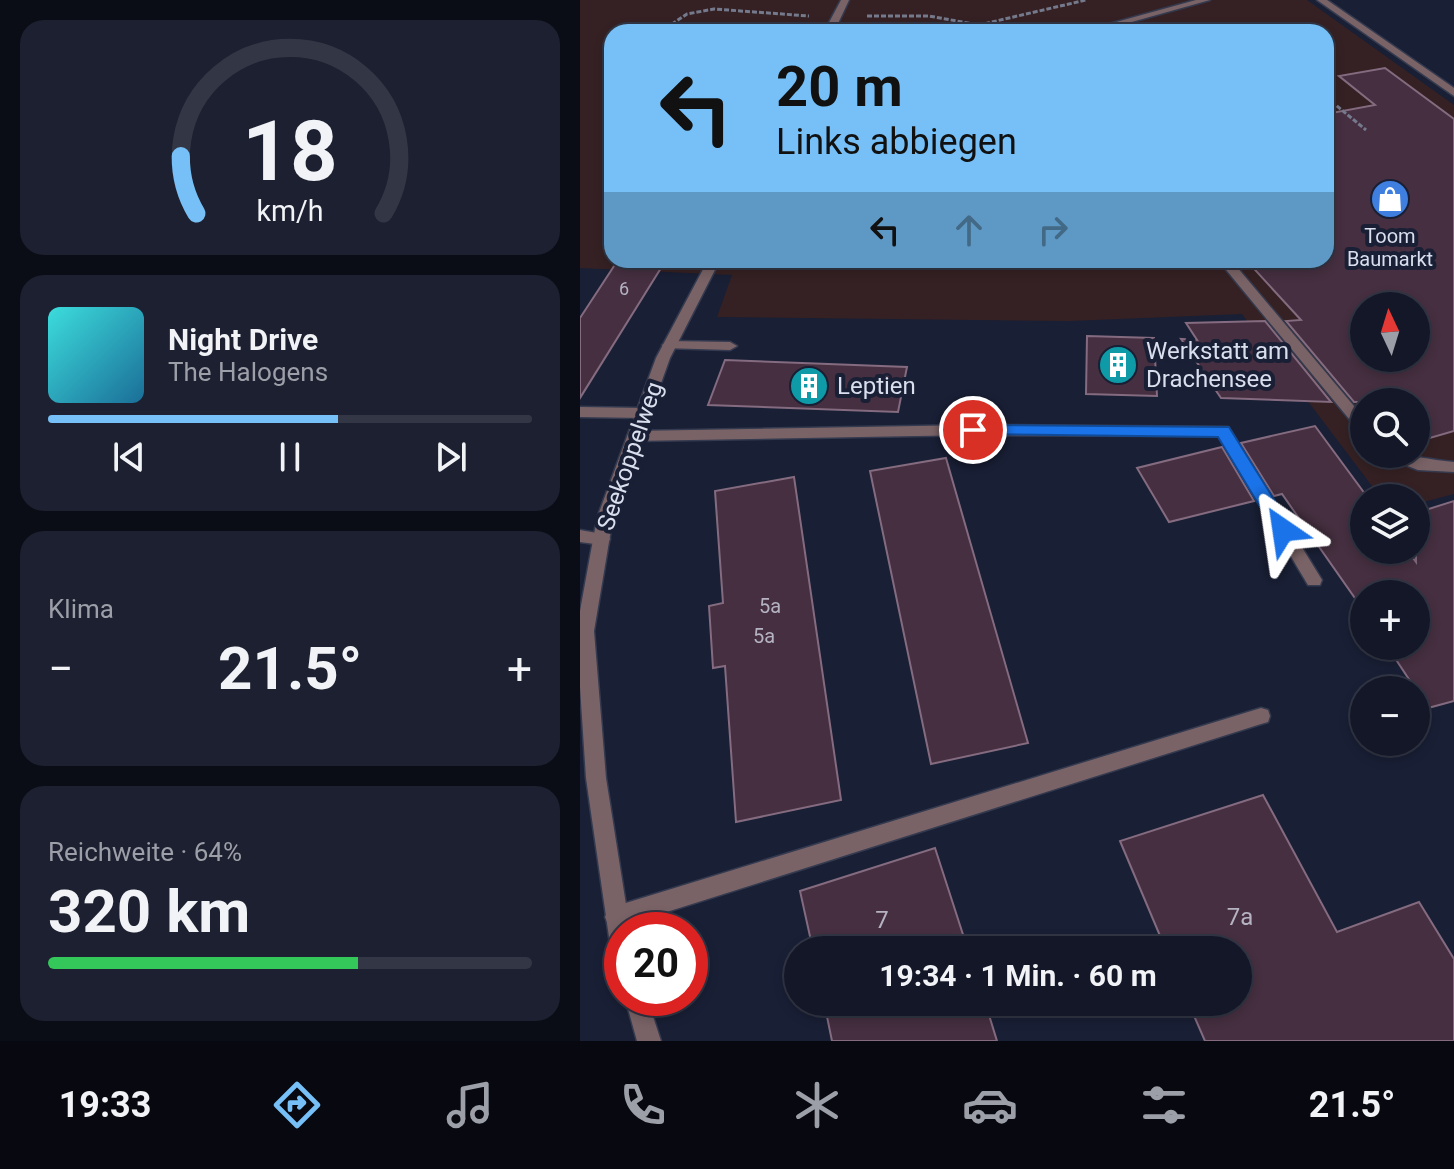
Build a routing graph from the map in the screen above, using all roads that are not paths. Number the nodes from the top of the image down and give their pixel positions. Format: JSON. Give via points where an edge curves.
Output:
{"nodes":[{"id":1,"x":845,"y":0,"type":"edge"},
{"id":2,"x":1204,"y":0,"type":"edge"},
{"id":3,"x":1321,"y":0,"type":"edge"},
{"id":4,"x":833,"y":24,"type":"edge"},
{"id":5,"x":1115,"y":24,"type":"edge"},
{"id":6,"x":1454,"y":93,"type":"edge"},
{"id":7,"x":710,"y":268,"type":"edge"},
{"id":8,"x":1231,"y":268,"type":"edge"},
{"id":9,"x":669,"y":345,"type":"junction"},
{"id":10,"x":730,"y":346,"type":"dead end"},
{"id":11,"x":1350,"y":411,"type":"edge"},
{"id":12,"x":580,"y":412,"type":"edge"},
{"id":13,"x":643,"y":413,"type":"junction"},
{"id":14,"x":634,"y":436,"type":"junction"},
{"id":15,"x":1430,"y":466,"type":"edge"},
{"id":16,"x":1454,"y":467,"type":"edge"},
{"id":17,"x":580,"y":536,"type":"edge"},
{"id":18,"x":602,"y":539,"type":"junction"},
{"id":19,"x":1314,"y":580,"type":"dead end"},
{"id":20,"x":1261,"y":716,"type":"dead end"},
{"id":21,"x":587,"y":736,"type":"edge"},
{"id":22,"x":615,"y":912,"type":"edge"},
{"id":23,"x":632,"y":912,"type":"edge"},
{"id":24,"x":641,"y":1016,"type":"edge"},
{"id":25,"x":649,"y":1041,"type":"edge"}],
"edges":[{"from":1,"to":4,"type":"street"},
{"from":2,"to":5,"type":"street"},
{"from":3,"to":6,"type":"street"},
{"from":7,"to":9,"type":"street","name":"Seekoppelweg"},
{"from":8,"to":11,"type":"street"},
{"from":9,"to":10,"type":"street"},
{"from":9,"to":13,"type":"street","name":"Seekoppelweg"},
{"from":12,"to":13,"type":"street"},
{"from":13,"to":14,"type":"street","name":"Seekoppelweg"},
{"from":14,"to":18,"type":"street","name":"Seekoppelweg"},
{"from":14,"to":19,"type":"street","via":[[1223,431]]},
{"from":15,"to":16,"type":"street"},
{"from":17,"to":18,"type":"street"},
{"from":18,"to":21,"type":"street","name":"Seekoppelweg","via":[[585,631]]},
{"from":20,"to":23,"type":"street"},
{"from":21,"to":22,"type":"street","name":"Seekoppelweg"},
{"from":24,"to":25,"type":"street"}]}
